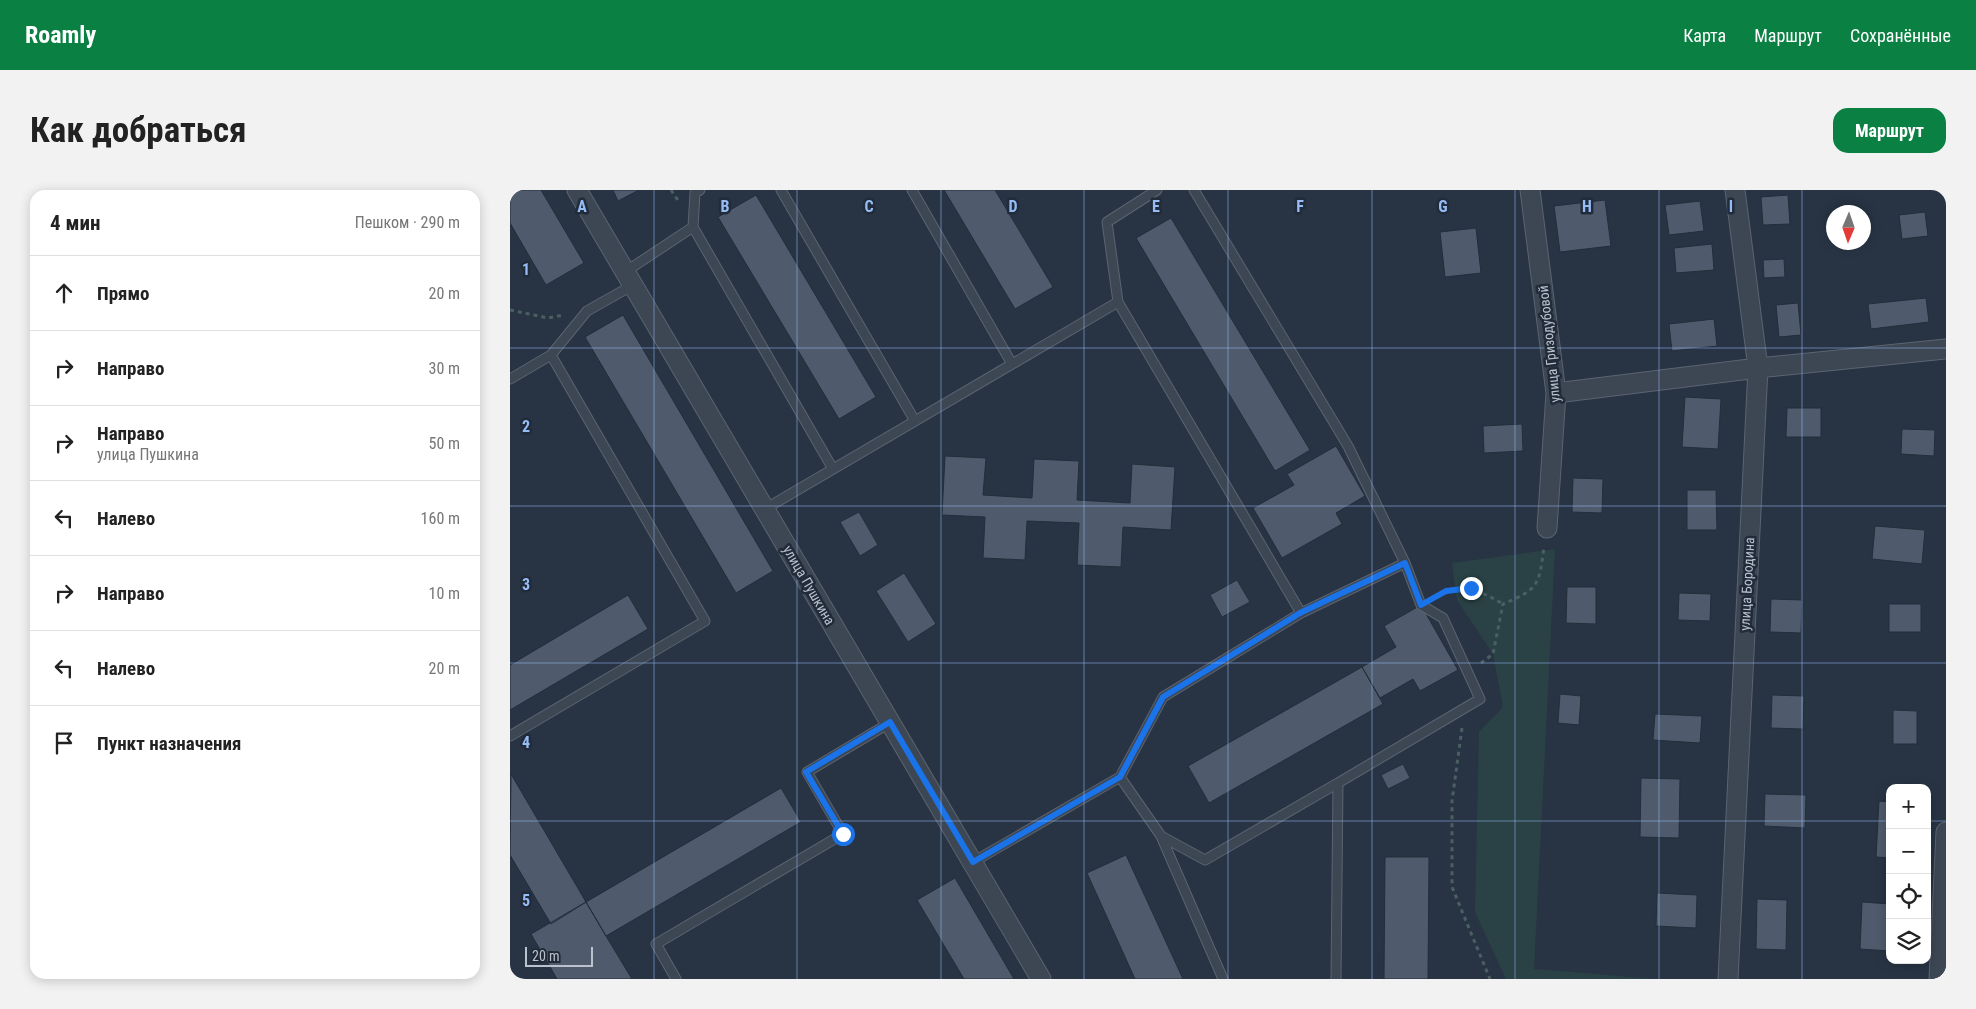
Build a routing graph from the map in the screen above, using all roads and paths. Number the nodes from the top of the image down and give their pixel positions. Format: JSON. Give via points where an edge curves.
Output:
{"nodes":[{"id":1,"x":577,"y":190,"type":"edge"},
{"id":2,"x":700,"y":190,"type":"edge"},
{"id":3,"x":781,"y":190,"type":"edge"},
{"id":4,"x":912,"y":190,"type":"edge"},
{"id":5,"x":1157,"y":190,"type":"edge"},
{"id":6,"x":1194,"y":190,"type":"edge"},
{"id":7,"x":1530,"y":190,"type":"edge"},
{"id":8,"x":1735,"y":190,"type":"edge"},
{"id":9,"x":693,"y":227,"type":"junction"},
{"id":10,"x":629,"y":278,"type":"junction"},
{"id":11,"x":1118,"y":302,"type":"junction"},
{"id":12,"x":510,"y":310,"type":"edge"},
{"id":13,"x":587,"y":311,"type":"junction"},
{"id":14,"x":1946,"y":349,"type":"edge"},
{"id":15,"x":551,"y":355,"type":"junction"},
{"id":16,"x":1012,"y":364,"type":"junction"},
{"id":17,"x":1758,"y":368,"type":"junction"},
{"id":18,"x":510,"y":380,"type":"edge"},
{"id":19,"x":1556,"y":393,"type":"junction"},
{"id":20,"x":915,"y":421,"type":"junction"},
{"id":21,"x":833,"y":469,"type":"junction"},
{"id":22,"x":765,"y":509,"type":"junction"},
{"id":23,"x":1547,"y":528,"type":"joint"},
{"id":24,"x":1405,"y":563,"type":"junction"},
{"id":25,"x":1503,"y":604,"type":"junction"},
{"id":26,"x":1421,"y":605,"type":"junction"},
{"id":27,"x":1300,"y":613,"type":"junction"},
{"id":28,"x":1468,"y":672,"type":"junction"},
{"id":29,"x":1465,"y":708,"type":"junction"},
{"id":30,"x":890,"y":722,"type":"junction"},
{"id":31,"x":510,"y":736,"type":"edge"},
{"id":32,"x":1120,"y":777,"type":"junction"},
{"id":33,"x":1338,"y":784,"type":"junction"},
{"id":34,"x":1946,"y":832,"type":"edge"},
{"id":35,"x":1160,"y":836,"type":"junction"},
{"id":36,"x":973,"y":862,"type":"junction"},
{"id":37,"x":676,"y":979,"type":"edge"},
{"id":38,"x":1042,"y":979,"type":"edge"},
{"id":39,"x":1223,"y":979,"type":"edge"},
{"id":40,"x":1336,"y":979,"type":"edge"},
{"id":41,"x":1490,"y":979,"type":"edge"},
{"id":42,"x":1728,"y":979,"type":"edge"},
{"id":43,"x":1939,"y":979,"type":"edge"}],
"edges":[{"from":1,"to":10,"type":"street","name":"улица Пушкина"},
{"from":2,"to":9,"type":"lane","via":[[695,193]]},
{"from":3,"to":20,"type":"lane"},
{"from":4,"to":16,"type":"lane"},
{"from":5,"to":11,"type":"lane","via":[[1107,222]]},
{"from":6,"to":24,"type":"lane","via":[[1348,446]]},
{"from":7,"to":19,"type":"street","name":"улица Гризодубовой"},
{"from":8,"to":17,"type":"street","name":"улица Бородина"},
{"from":9,"to":10,"type":"lane"},
{"from":9,"to":21,"type":"lane"},
{"from":10,"to":13,"type":"lane"},
{"from":10,"to":22,"type":"street","name":"улица Пушкина"},
{"from":11,"to":16,"type":"lane"},
{"from":11,"to":27,"type":"lane"},
{"from":12,"to":13,"type":"path","via":[[548,318]]},
{"from":13,"to":15,"type":"lane"},
{"from":14,"to":17,"type":"street"},
{"from":15,"to":18,"type":"lane"},
{"from":15,"to":31,"type":"lane","via":[[705,621]]},
{"from":16,"to":20,"type":"lane"},
{"from":17,"to":19,"type":"street"},
{"from":17,"to":42,"type":"street","name":"улица Бородина"},
{"from":19,"to":23,"type":"street","name":"улица Гризодубовой"},
{"from":20,"to":21,"type":"lane"},
{"from":21,"to":22,"type":"lane"},
{"from":22,"to":30,"type":"street","name":"улица Пушкина"},
{"from":23,"to":25,"type":"path","via":[[1541,574],[1529,593]]},
{"from":24,"to":26,"type":"lane"},
{"from":24,"to":27,"type":"lane"},
{"from":25,"to":26,"type":"path","via":[[1471,588],[1446,591]]},
{"from":25,"to":28,"type":"path","via":[[1493,654]]},
{"from":26,"to":28,"type":"lane","via":[[1443,618]]},
{"from":27,"to":32,"type":"lane","via":[[1163,697]]},
{"from":28,"to":29,"type":"lane","via":[[1480,699]]},
{"from":29,"to":33,"type":"lane"},
{"from":29,"to":41,"type":"path","via":[[1452,801],[1452,886]]},
{"from":30,"to":36,"type":"street","name":"улица Пушкина"},
{"from":30,"to":37,"type":"lane","via":[[806,772],[843,834],[656,944]]},
{"from":32,"to":35,"type":"lane"},
{"from":32,"to":36,"type":"lane"},
{"from":33,"to":35,"type":"lane","via":[[1205,860]]},
{"from":33,"to":40,"type":"lane"},
{"from":34,"to":43,"type":"street"},
{"from":35,"to":39,"type":"lane"},
{"from":36,"to":38,"type":"street","name":"улица Пушкина"}]}
